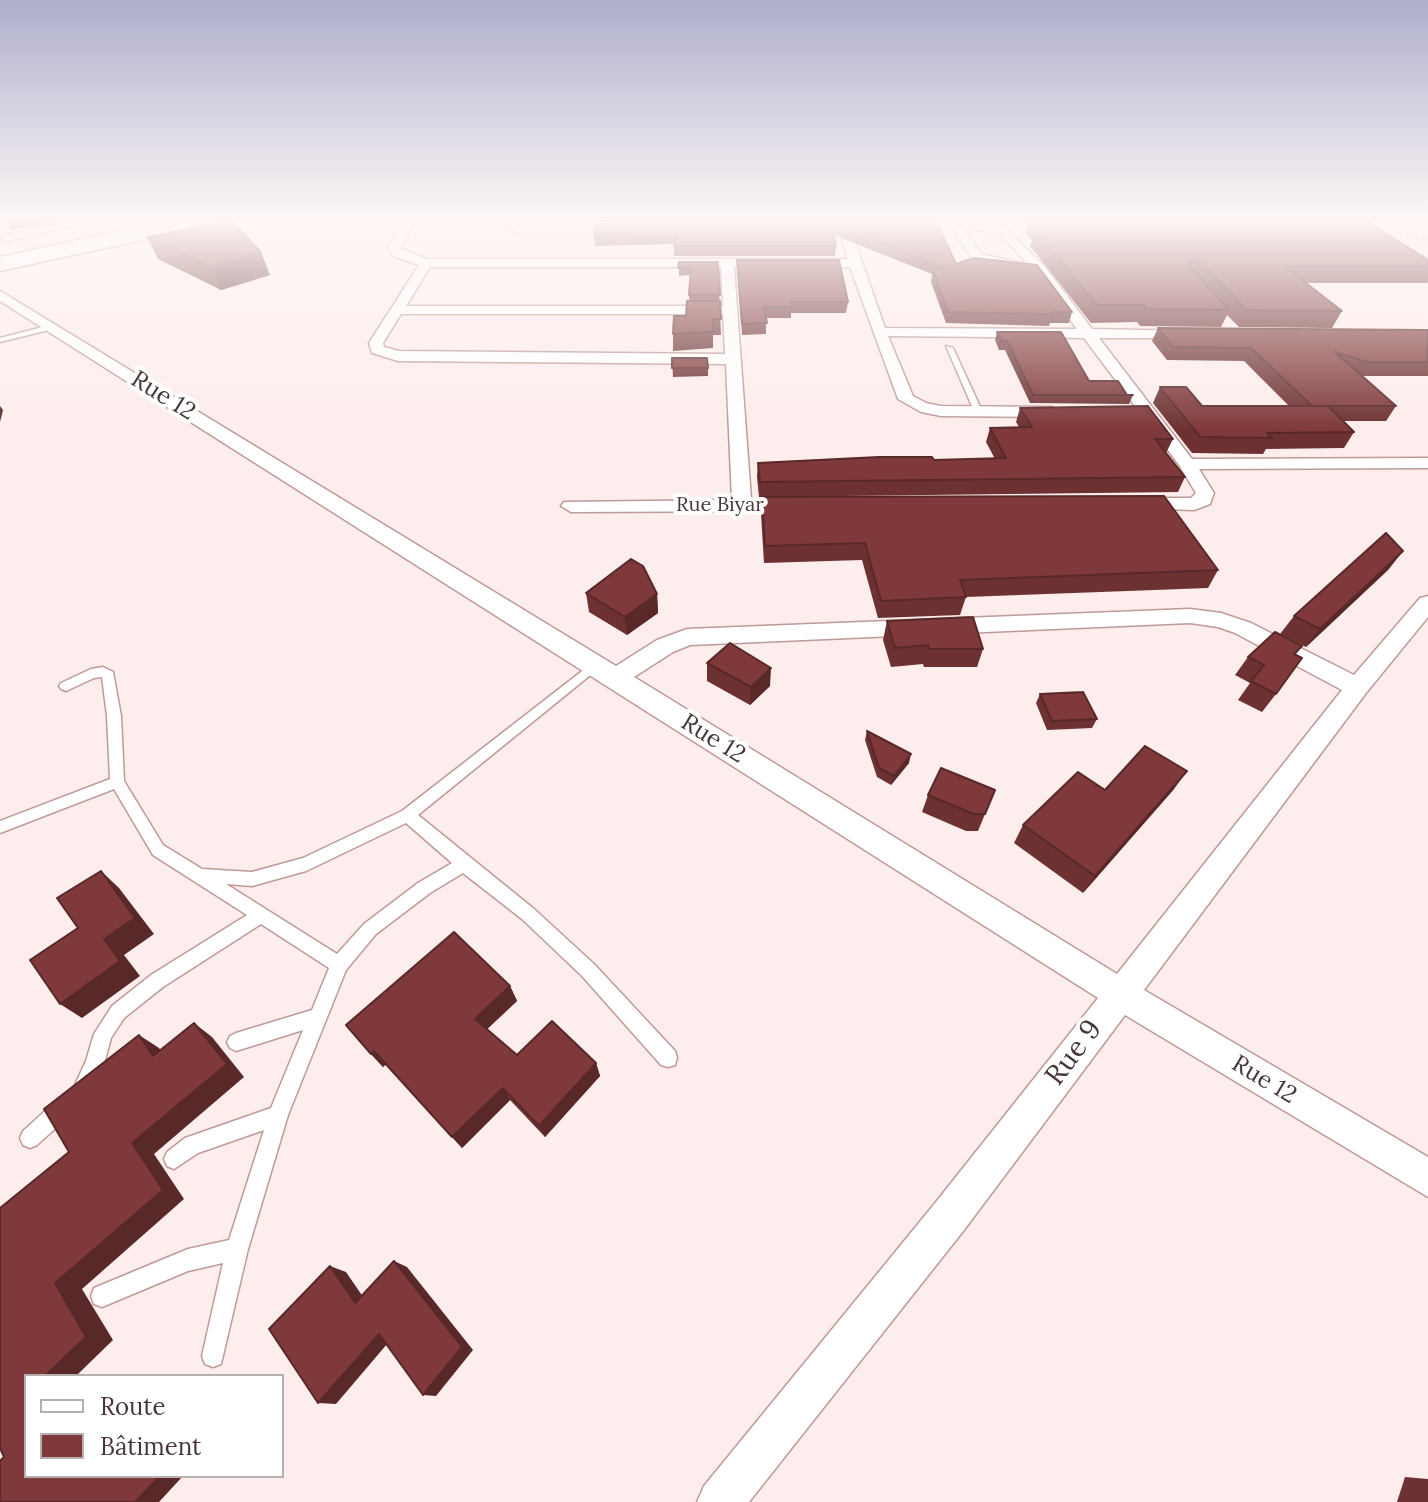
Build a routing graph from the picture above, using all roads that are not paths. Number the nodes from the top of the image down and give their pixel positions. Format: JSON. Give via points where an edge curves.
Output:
{"nodes":[{"id":1,"x":410,"y":289,"type":"edge"},
{"id":2,"x":729,"y":289,"type":"edge"},
{"id":3,"x":864,"y":289,"type":"edge"},
{"id":4,"x":1054,"y":289,"type":"edge"},
{"id":5,"x":0,"y":295,"type":"edge"},
{"id":6,"x":397,"y":310,"type":"junction"},
{"id":7,"x":730,"y":310,"type":"junction"},
{"id":8,"x":50,"y":327,"type":"junction"},
{"id":9,"x":880,"y":332,"type":"junction"},
{"id":10,"x":1087,"y":332,"type":"junction"},
{"id":11,"x":1206,"y":334,"type":"edge"},
{"id":12,"x":0,"y":340,"type":"edge"},
{"id":13,"x":949,"y":348,"type":"dead end"},
{"id":14,"x":732,"y":359,"type":"junction"},
{"id":15,"x":978,"y":411,"type":"junction"},
{"id":16,"x":1071,"y":412,"type":"edge"},
{"id":17,"x":1428,"y":463,"type":"edge"},
{"id":18,"x":1187,"y":464,"type":"junction"},
{"id":19,"x":1116,"y":504,"type":"edge"},
{"id":20,"x":742,"y":505,"type":"junction"},
{"id":21,"x":820,"y":505,"type":"edge"},
{"id":22,"x":571,"y":506,"type":"dead end"},
{"id":23,"x":1428,"y":603,"type":"edge"},
{"id":24,"x":605,"y":672,"type":"junction"},
{"id":25,"x":66,"y":686,"type":"dead end"},
{"id":26,"x":1357,"y":687,"type":"junction"},
{"id":27,"x":117,"y":782,"type":"junction"},
{"id":28,"x":407,"y":815,"type":"junction"},
{"id":29,"x":0,"y":827,"type":"edge"},
{"id":30,"x":464,"y":864,"type":"junction"},
{"id":31,"x":197,"y":876,"type":"junction"},
{"id":32,"x":260,"y":916,"type":"junction"},
{"id":33,"x":339,"y":965,"type":"junction"},
{"id":34,"x":1119,"y":993,"type":"junction"},
{"id":35,"x":318,"y":1017,"type":"junction"},
{"id":36,"x":236,"y":1042,"type":"dead end"},
{"id":37,"x":668,"y":1058,"type":"dead end"},
{"id":38,"x":278,"y":1115,"type":"junction"},
{"id":39,"x":30,"y":1138,"type":"dead end"},
{"id":40,"x":174,"y":1159,"type":"dead end"},
{"id":41,"x":1428,"y":1178,"type":"edge"},
{"id":42,"x":237,"y":1249,"type":"junction"},
{"id":43,"x":102,"y":1296,"type":"dead end"},
{"id":44,"x":213,"y":1356,"type":"dead end"},
{"id":45,"x":720,"y":1502,"type":"edge"}],
"edges":[{"from":1,"to":6,"type":"street"},
{"from":2,"to":7,"type":"street"},
{"from":3,"to":9,"type":"street"},
{"from":4,"to":10,"type":"street"},
{"from":5,"to":8,"type":"street","name":"Rue 12"},
{"from":6,"to":7,"type":"street"},
{"from":6,"to":14,"type":"street","via":[[376,343],[377,350],[398,356]]},
{"from":7,"to":14,"type":"street"},
{"from":8,"to":12,"type":"lane"},
{"from":8,"to":24,"type":"street","name":"Rue 12"},
{"from":9,"to":10,"type":"street"},
{"from":9,"to":15,"type":"street","via":[[906,399],[941,411]]},
{"from":10,"to":11,"type":"street"},
{"from":10,"to":18,"type":"street","via":[[1140,412]]},
{"from":13,"to":15,"type":"lane"},
{"from":14,"to":20,"type":"street"},
{"from":15,"to":16,"type":"street"},
{"from":17,"to":18,"type":"street"},
{"from":18,"to":19,"type":"street","via":[[1205,493],[1203,500]]},
{"from":20,"to":21,"type":"street","name":"Rue Biyar"},
{"from":20,"to":22,"type":"street","name":"Rue Biyar"},
{"from":23,"to":26,"type":"street","name":"Rue 9"},
{"from":24,"to":26,"type":"street","via":[[687,637],[1190,616],[1243,628]]},
{"from":24,"to":28,"type":"lane"},
{"from":24,"to":34,"type":"street","name":"Rue 12"},
{"from":25,"to":27,"type":"lane","via":[[91,674],[108,675]]},
{"from":26,"to":34,"type":"street","name":"Rue 9"},
{"from":27,"to":29,"type":"lane"},
{"from":27,"to":31,"type":"lane","via":[[158,850]]},
{"from":28,"to":30,"type":"lane"},
{"from":28,"to":31,"type":"lane","via":[[306,864],[252,879]]},
{"from":30,"to":33,"type":"lane","via":[[370,929]]},
{"from":30,"to":37,"type":"lane","via":[[588,970]]},
{"from":31,"to":32,"type":"lane"},
{"from":32,"to":33,"type":"lane"},
{"from":32,"to":39,"type":"lane","via":[[118,1012],[103,1034],[80,1093]]},
{"from":33,"to":35,"type":"lane"},
{"from":34,"to":41,"type":"street","name":"Rue 12"},
{"from":34,"to":45,"type":"street","name":"Rue 9","via":[[950,1216]]},
{"from":35,"to":36,"type":"lane"},
{"from":35,"to":38,"type":"lane"},
{"from":38,"to":40,"type":"lane","via":[[192,1145]]},
{"from":38,"to":42,"type":"lane"},
{"from":42,"to":43,"type":"lane","via":[[188,1260]]},
{"from":42,"to":44,"type":"lane"}]}
